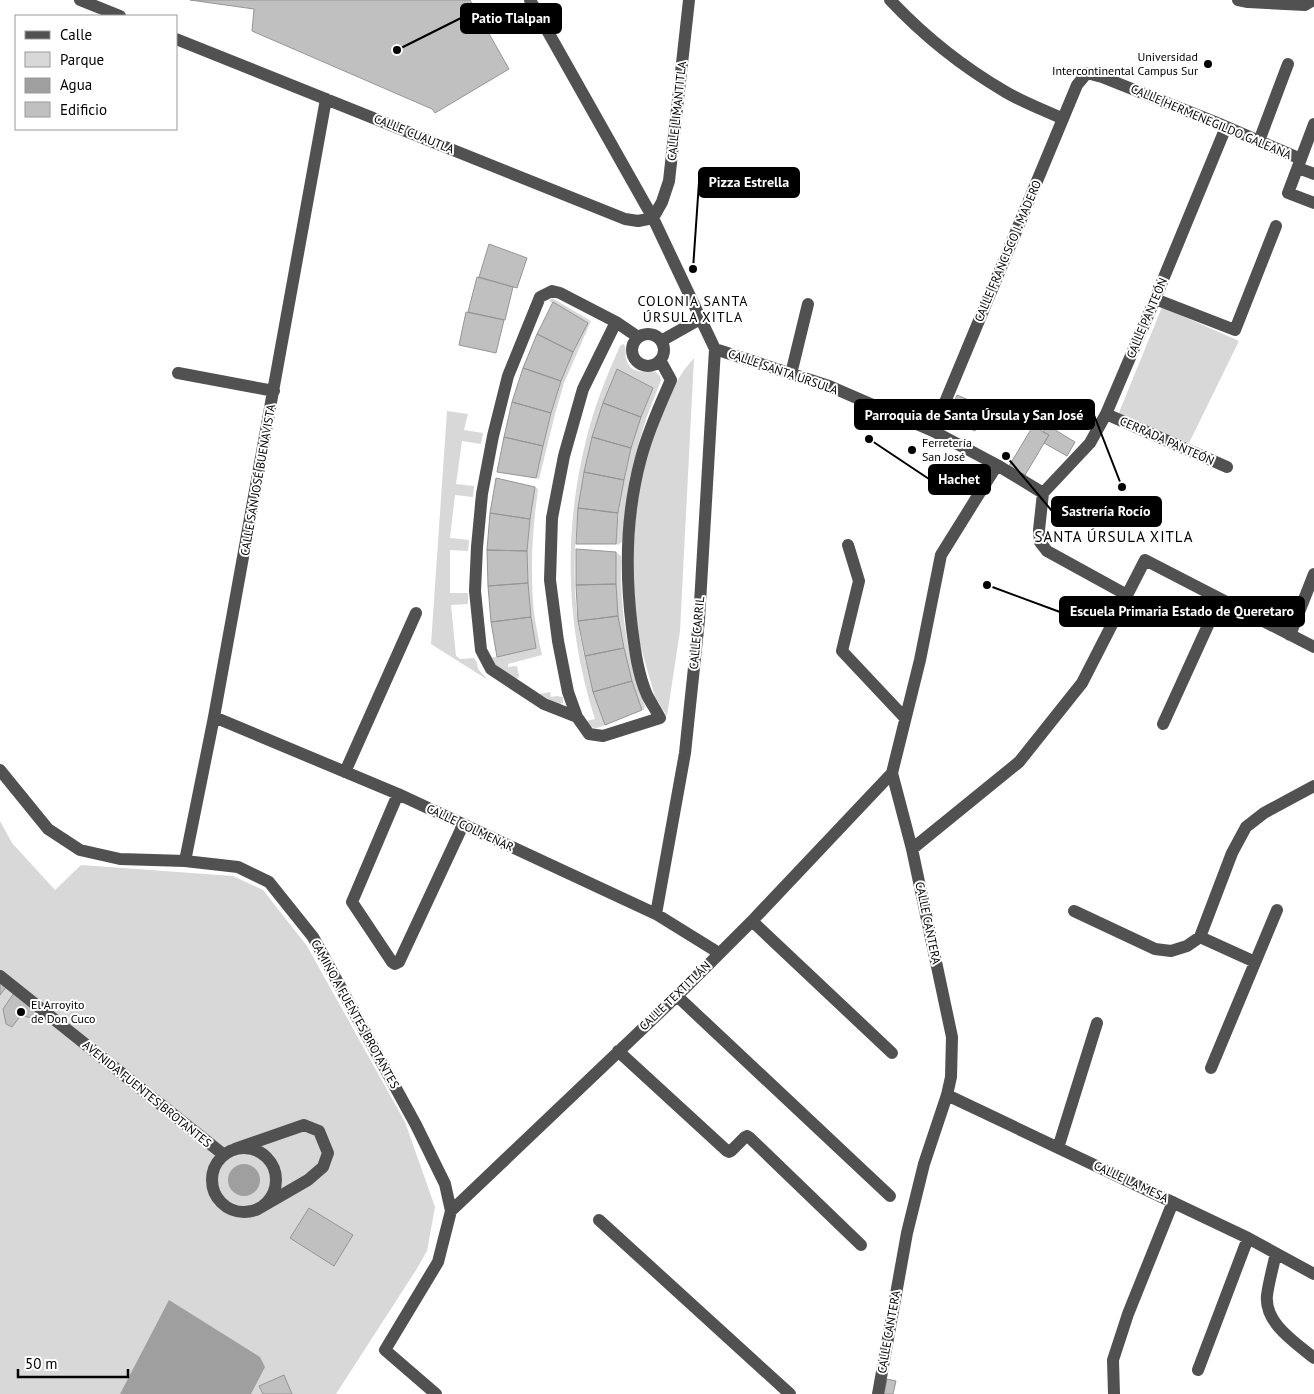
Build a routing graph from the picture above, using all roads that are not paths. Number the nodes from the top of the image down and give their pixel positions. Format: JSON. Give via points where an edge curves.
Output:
{"nodes":[{"id":1,"x":80,"y":0,"type":"edge"},
{"id":2,"x":530,"y":0,"type":"edge"},
{"id":3,"x":689,"y":0,"type":"edge"},
{"id":4,"x":890,"y":0,"type":"edge"},
{"id":5,"x":1238,"y":0,"type":"edge"},
{"id":6,"x":1312,"y":0,"type":"edge"},
{"id":7,"x":118,"y":15,"type":"edge"},
{"id":8,"x":178,"y":40,"type":"edge"},
{"id":9,"x":1288,"y":64,"type":"dead end"},
{"id":10,"x":1087,"y":74,"type":"joint"},
{"id":11,"x":326,"y":99,"type":"junction"},
{"id":12,"x":1063,"y":119,"type":"junction"},
{"id":13,"x":1314,"y":124,"type":"edge"},
{"id":14,"x":1226,"y":127,"type":"junction"},
{"id":15,"x":1259,"y":141,"type":"junction"},
{"id":16,"x":1300,"y":164,"type":"junction"},
{"id":17,"x":1314,"y":174,"type":"edge"},
{"id":18,"x":1314,"y":203,"type":"edge"},
{"id":19,"x":653,"y":218,"type":"junction"},
{"id":20,"x":1276,"y":226,"type":"dead end"},
{"id":21,"x":1156,"y":299,"type":"junction"},
{"id":22,"x":808,"y":304,"type":"dead end"},
{"id":23,"x":700,"y":319,"type":"junction"},
{"id":24,"x":616,"y":322,"type":"junction"},
{"id":25,"x":638,"y":337,"type":"junction"},
{"id":26,"x":662,"y":341,"type":"junction"},
{"id":27,"x":715,"y":349,"type":"junction"},
{"id":28,"x":660,"y":360,"type":"junction"},
{"id":29,"x":178,"y":372,"type":"dead end"},
{"id":30,"x":791,"y":374,"type":"junction"},
{"id":31,"x":274,"y":391,"type":"junction"},
{"id":32,"x":1106,"y":414,"type":"junction"},
{"id":33,"x":933,"y":431,"type":"junction"},
{"id":34,"x":997,"y":465,"type":"junction"},
{"id":35,"x":1227,"y":467,"type":"dead end"},
{"id":36,"x":1043,"y":493,"type":"junction"},
{"id":37,"x":848,"y":546,"type":"dead end"},
{"id":38,"x":1314,"y":574,"type":"edge"},
{"id":39,"x":1127,"y":595,"type":"junction"},
{"id":40,"x":1220,"y":599,"type":"junction"},
{"id":41,"x":416,"y":613,"type":"dead end"},
{"id":42,"x":1290,"y":635,"type":"junction"},
{"id":43,"x":1314,"y":648,"type":"edge"},
{"id":44,"x":214,"y":717,"type":"junction"},
{"id":45,"x":577,"y":717,"type":"junction"},
{"id":46,"x":905,"y":718,"type":"junction"},
{"id":47,"x":1163,"y":724,"type":"dead end"},
{"id":48,"x":0,"y":770,"type":"edge"},
{"id":49,"x":346,"y":772,"type":"junction"},
{"id":50,"x":892,"y":773,"type":"junction"},
{"id":51,"x":1314,"y":786,"type":"edge"},
{"id":52,"x":398,"y":794,"type":"junction"},
{"id":53,"x":464,"y":825,"type":"junction"},
{"id":54,"x":912,"y":849,"type":"junction"},
{"id":55,"x":185,"y":861,"type":"junction"},
{"id":56,"x":1277,"y":910,"type":"dead end"},
{"id":57,"x":1074,"y":911,"type":"dead end"},
{"id":58,"x":656,"y":914,"type":"junction"},
{"id":59,"x":752,"y":921,"type":"junction"},
{"id":60,"x":1200,"y":937,"type":"junction"},
{"id":61,"x":719,"y":953,"type":"junction"},
{"id":62,"x":1255,"y":962,"type":"junction"},
{"id":63,"x":0,"y":976,"type":"edge"},
{"id":64,"x":677,"y":996,"type":"junction"},
{"id":65,"x":1097,"y":1023,"type":"dead end"},
{"id":66,"x":618,"y":1050,"type":"junction"},
{"id":67,"x":892,"y":1053,"type":"dead end"},
{"id":68,"x":1211,"y":1068,"type":"dead end"},
{"id":69,"x":947,"y":1095,"type":"junction"},
{"id":70,"x":1058,"y":1148,"type":"junction"},
{"id":71,"x":235,"y":1149,"type":"junction"},
{"id":72,"x":224,"y":1155,"type":"junction"},
{"id":73,"x":890,"y":1196,"type":"dead end"},
{"id":74,"x":1173,"y":1202,"type":"junction"},
{"id":75,"x":256,"y":1210,"type":"junction"},
{"id":76,"x":451,"y":1211,"type":"junction"},
{"id":77,"x":599,"y":1220,"type":"dead end"},
{"id":78,"x":1248,"y":1238,"type":"junction"},
{"id":79,"x":861,"y":1245,"type":"dead end"},
{"id":80,"x":1276,"y":1253,"type":"junction"},
{"id":81,"x":1314,"y":1274,"type":"edge"},
{"id":82,"x":1314,"y":1358,"type":"edge"},
{"id":83,"x":1198,"y":1370,"type":"dead end"},
{"id":84,"x":436,"y":1394,"type":"edge"},
{"id":85,"x":790,"y":1394,"type":"edge"},
{"id":86,"x":878,"y":1394,"type":"edge"},
{"id":87,"x":1114,"y":1394,"type":"edge"}],
"edges":[{"from":1,"to":7,"type":"street"},
{"from":2,"to":19,"type":"street","name":"CALLE SANTA ÚRSULA"},
{"from":3,"to":19,"type":"street","name":"CALLE LIMANTITLA","via":[[669,181]]},
{"from":4,"to":12,"type":"street","via":[[971,69],[1005,92]]},
{"from":5,"to":6,"type":"street","via":[[1305,5]]},
{"from":8,"to":11,"type":"street","name":"CALLE CUAUTLA"},
{"from":9,"to":15,"type":"street"},
{"from":10,"to":12,"type":"street","name":"CALLE FRANCISCO I. MADERO","via":[[1077,85]]},
{"from":10,"to":14,"type":"street","name":"CALLE HERMENEGILDO GALEANA","via":[[1102,77]]},
{"from":11,"to":19,"type":"street","name":"CALLE CUAUTLA","via":[[625,219]]},
{"from":11,"to":31,"type":"street","name":"CALLE SAN JOSÉ BUENAVISTA"},
{"from":12,"to":33,"type":"street","name":"CALLE FRANCISCO I. MADERO"},
{"from":13,"to":16,"type":"street"},
{"from":14,"to":15,"type":"street","name":"CALLE HERMENEGILDO GALEANA"},
{"from":14,"to":21,"type":"street","name":"CALLE PANTEÓN"},
{"from":15,"to":16,"type":"street","name":"CALLE HERMENEGILDO GALEANA"},
{"from":16,"to":17,"type":"street"},
{"from":16,"to":18,"type":"street","name":"CALLE HERMENEGILDO GALEANA","via":[[1288,193]]},
{"from":19,"to":23,"type":"street","name":"CALLE SANTA ÚRSULA"},
{"from":20,"to":21,"type":"street","via":[[1235,330]]},
{"from":21,"to":32,"type":"street","name":"CALLE PANTEÓN"},
{"from":22,"to":30,"type":"street"},
{"from":23,"to":26,"type":"street"},
{"from":23,"to":27,"type":"street","name":"CALLE SANTA ÚRSULA"},
{"from":24,"to":25,"type":"street"},
{"from":24,"to":45,"type":"street","via":[[583,389],[564,456],[552,518],[550,580],[568,692]]},
{"from":24,"to":45,"type":"street","via":[[560,293],[552,291],[540,297],[508,376],[482,494],[475,591],[481,650],[491,669],[544,704]]},
{"from":25,"to":26,"type":"street","via":[[648,334]]},
{"from":25,"to":28,"type":"street","via":[[632,352],[636,361],[652,366]]},
{"from":26,"to":28,"type":"street","via":[[664,351]]},
{"from":27,"to":30,"type":"street","name":"CALLE SANTA ÚRSULA"},
{"from":27,"to":58,"type":"street","name":"CALLE CARRIL","via":[[699,620],[685,753]]},
{"from":28,"to":45,"type":"street","via":[[671,380],[641,458],[632,501],[628,548],[628,595],[639,669],[660,718],[603,736],[589,734]]},
{"from":29,"to":31,"type":"street"},
{"from":30,"to":33,"type":"street","name":"CALLE SANTA ÚRSULA","via":[[829,386]]},
{"from":31,"to":44,"type":"street","name":"CALLE SAN JOSÉ BUENAVISTA"},
{"from":32,"to":35,"type":"street","name":"CERRADA PANTEÓN"},
{"from":32,"to":36,"type":"street","name":"CALLE PANTEÓN","via":[[1090,443]]},
{"from":33,"to":34,"type":"street","name":"CALLE SANTA ÚRSULA"},
{"from":34,"to":36,"type":"street","name":"CALLE SANTA ÚRSULA"},
{"from":34,"to":46,"type":"street","name":"CALLE CANTERA","via":[[941,555]]},
{"from":36,"to":39,"type":"street","via":[[1039,530],[1040,542],[1047,551]]},
{"from":37,"to":46,"type":"street","via":[[859,581],[842,651]]},
{"from":38,"to":42,"type":"street"},
{"from":39,"to":40,"type":"street","via":[[1145,560]]},
{"from":39,"to":54,"type":"street","via":[[1082,683],[1019,762]]},
{"from":40,"to":42,"type":"street"},
{"from":40,"to":47,"type":"street"},
{"from":41,"to":49,"type":"street"},
{"from":42,"to":43,"type":"street"},
{"from":44,"to":49,"type":"street","name":"CALLE COLMENAR"},
{"from":44,"to":55,"type":"street","name":"CALLE SAN JOSÉ BUENAVISTA"},
{"from":46,"to":50,"type":"street","name":"CALLE CANTERA"},
{"from":48,"to":55,"type":"street","name":"CAMINO A FUENTES BROTANTES","via":[[48,829],[80,850],[120,859]]},
{"from":49,"to":52,"type":"street","name":"CALLE COLMENAR"},
{"from":50,"to":54,"type":"street","name":"CALLE CANTERA"},
{"from":50,"to":59,"type":"street","name":"CALLE TEXTITLÁN"},
{"from":51,"to":60,"type":"street","via":[[1264,813],[1246,827],[1232,853]]},
{"from":52,"to":53,"type":"street","name":"CALLE COLMENAR"},
{"from":52,"to":53,"type":"street","via":[[352,902],[395,964],[399,962]]},
{"from":53,"to":58,"type":"street","name":"CALLE COLMENAR"},
{"from":54,"to":69,"type":"street","name":"CALLE CANTERA","via":[[952,1037]]},
{"from":55,"to":76,"type":"street","name":"CAMINO A FUENTES BROTANTES","via":[[238,867],[268,882],[313,937],[416,1125],[445,1184]]},
{"from":56,"to":62,"type":"street"},
{"from":57,"to":60,"type":"street","via":[[1154,949],[1172,951]]},
{"from":58,"to":61,"type":"street","name":"CALLE COLMENAR"},
{"from":59,"to":61,"type":"street","name":"CALLE TEXTITLÁN"},
{"from":59,"to":67,"type":"street"},
{"from":60,"to":62,"type":"street"},
{"from":61,"to":64,"type":"street","name":"CALLE TEXTITLÁN"},
{"from":62,"to":68,"type":"street"},
{"from":63,"to":72,"type":"street","name":"AVENIDA FUENTES BROTANTES"},
{"from":64,"to":66,"type":"street","name":"CALLE TEXTITLÁN"},
{"from":64,"to":73,"type":"street"},
{"from":65,"to":70,"type":"street"},
{"from":66,"to":76,"type":"street","name":"CALLE TEXTITLÁN"},
{"from":66,"to":79,"type":"street","via":[[727,1151],[731,1151],[744,1137],[750,1138]]},
{"from":69,"to":70,"type":"street","name":"CALLE LA MESA"},
{"from":69,"to":86,"type":"street","name":"CALLE CANTERA","via":[[924,1164],[907,1233]]},
{"from":70,"to":74,"type":"street","name":"CALLE LA MESA"},
{"from":71,"to":72,"type":"street","name":"AVENIDA FUENTES BROTANTES"},
{"from":71,"to":75,"type":"street","via":[[259,1151],[274,1169],[276,1182],[273,1193]]},
{"from":71,"to":75,"type":"street","name":"AVENIDA FUENTES BROTANTES","via":[[304,1125],[319,1131],[328,1153],[323,1167],[308,1180]]},
{"from":72,"to":75,"type":"street","name":"AVENIDA FUENTES BROTANTES","via":[[212,1178],[214,1192],[231,1209]]},
{"from":74,"to":78,"type":"street","name":"CALLE LA MESA"},
{"from":74,"to":87,"type":"street","via":[[1113,1360]]},
{"from":76,"to":84,"type":"street","name":"CAMINO A FUENTES BROTANTES","via":[[438,1262],[384,1350]]},
{"from":77,"to":85,"type":"street"},
{"from":78,"to":80,"type":"street","name":"CALLE LA MESA"},
{"from":78,"to":83,"type":"street"},
{"from":80,"to":81,"type":"street","name":"CALLE LA MESA"},
{"from":80,"to":82,"type":"street","via":[[1267,1297],[1269,1312],[1274,1323]]}]}
